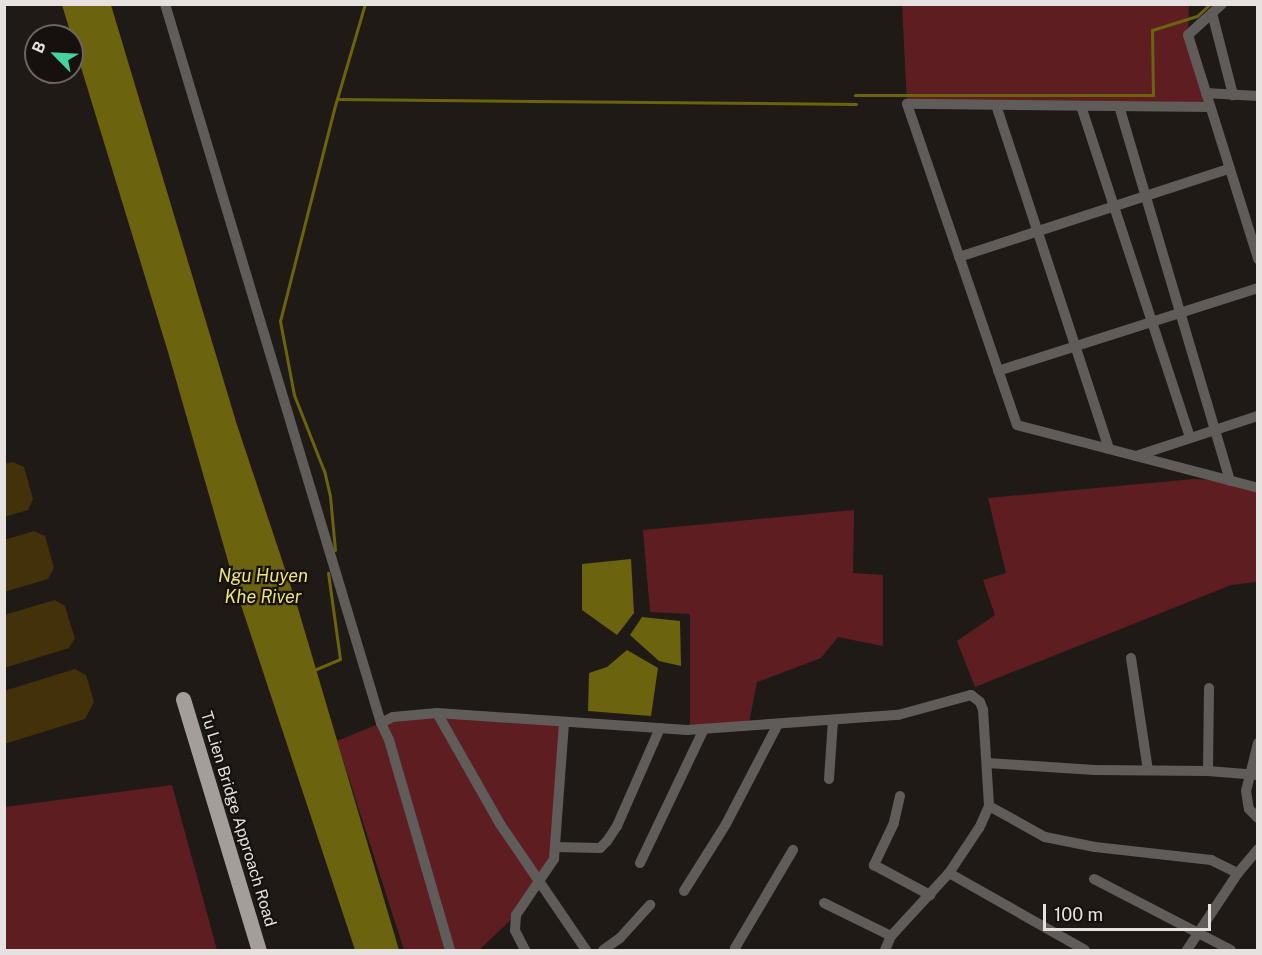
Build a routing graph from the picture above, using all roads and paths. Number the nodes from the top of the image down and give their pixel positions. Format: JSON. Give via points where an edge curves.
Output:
{"nodes":[{"id":1,"x":165,"y":4,"type":"edge"},
{"id":2,"x":1222,"y":4,"type":"edge"},
{"id":3,"x":1212,"y":13,"type":"junction"},
{"id":4,"x":1206,"y":93,"type":"junction"},
{"id":5,"x":1233,"y":95,"type":"junction"},
{"id":6,"x":1257,"y":96,"type":"edge"},
{"id":7,"x":996,"y":105,"type":"junction"},
{"id":8,"x":1081,"y":105,"type":"junction"},
{"id":9,"x":1119,"y":106,"type":"junction"},
{"id":10,"x":1210,"y":107,"type":"junction"},
{"id":11,"x":1229,"y":169,"type":"junction"},
{"id":12,"x":1146,"y":196,"type":"junction"},
{"id":13,"x":1114,"y":207,"type":"junction"},
{"id":14,"x":1037,"y":232,"type":"junction"},
{"id":15,"x":959,"y":257,"type":"junction"},
{"id":16,"x":1257,"y":260,"type":"edge"},
{"id":17,"x":1257,"y":288,"type":"edge"},
{"id":18,"x":1180,"y":312,"type":"junction"},
{"id":19,"x":1152,"y":321,"type":"junction"},
{"id":20,"x":1075,"y":346,"type":"junction"},
{"id":21,"x":998,"y":371,"type":"junction"},
{"id":22,"x":1257,"y":416,"type":"edge"},
{"id":23,"x":1215,"y":430,"type":"junction"},
{"id":24,"x":1190,"y":438,"type":"junction"},
{"id":25,"x":1109,"y":449,"type":"junction"},
{"id":26,"x":1136,"y":456,"type":"junction"},
{"id":27,"x":1230,"y":481,"type":"junction"},
{"id":28,"x":1257,"y":488,"type":"edge"},
{"id":29,"x":1131,"y":658,"type":"dead end"},
{"id":30,"x":1209,"y":688,"type":"dead end"},
{"id":31,"x":183,"y":699,"type":"dead end"},
{"id":32,"x":437,"y":713,"type":"junction"},
{"id":33,"x":833,"y":721,"type":"junction"},
{"id":34,"x":564,"y":722,"type":"junction"},
{"id":35,"x":381,"y":723,"type":"junction"},
{"id":36,"x":778,"y":724,"type":"junction"},
{"id":37,"x":660,"y":728,"type":"junction"},
{"id":38,"x":704,"y":729,"type":"junction"},
{"id":39,"x":1257,"y":743,"type":"edge"},
{"id":40,"x":987,"y":763,"type":"junction"},
{"id":41,"x":1148,"y":770,"type":"junction"},
{"id":42,"x":1208,"y":771,"type":"junction"},
{"id":43,"x":1253,"y":774,"type":"edge"},
{"id":44,"x":829,"y":778,"type":"dead end"},
{"id":45,"x":900,"y":796,"type":"dead end"},
{"id":46,"x":989,"y":806,"type":"junction"},
{"id":47,"x":1257,"y":818,"type":"edge"},
{"id":48,"x":555,"y":847,"type":"junction"},
{"id":49,"x":1257,"y":849,"type":"edge"},
{"id":50,"x":793,"y":850,"type":"dead end"},
{"id":51,"x":640,"y":863,"type":"dead end"},
{"id":52,"x":949,"y":873,"type":"junction"},
{"id":53,"x":1238,"y":873,"type":"junction"},
{"id":54,"x":1094,"y":879,"type":"dead end"},
{"id":55,"x":540,"y":882,"type":"junction"},
{"id":56,"x":684,"y":891,"type":"dead end"},
{"id":57,"x":930,"y":895,"type":"junction"},
{"id":58,"x":824,"y":903,"type":"dead end"},
{"id":59,"x":650,"y":905,"type":"dead end"},
{"id":60,"x":1198,"y":932,"type":"junction"},
{"id":61,"x":891,"y":936,"type":"junction"},
{"id":62,"x":259,"y":951,"type":"edge"},
{"id":63,"x":450,"y":951,"type":"edge"},
{"id":64,"x":525,"y":951,"type":"edge"},
{"id":65,"x":586,"y":951,"type":"edge"},
{"id":66,"x":603,"y":951,"type":"edge"},
{"id":67,"x":736,"y":951,"type":"edge"},
{"id":68,"x":885,"y":951,"type":"edge"},
{"id":69,"x":1085,"y":951,"type":"edge"},
{"id":70,"x":1187,"y":951,"type":"edge"},
{"id":71,"x":1232,"y":951,"type":"edge"}],
"edges":[{"from":1,"to":35,"type":"street"},
{"from":2,"to":3,"type":"street"},
{"from":3,"to":4,"type":"street","via":[[1188,35]]},
{"from":3,"to":5,"type":"street"},
{"from":4,"to":5,"type":"street"},
{"from":4,"to":10,"type":"street"},
{"from":5,"to":6,"type":"street"},
{"from":7,"to":8,"type":"street"},
{"from":7,"to":14,"type":"street"},
{"from":7,"to":15,"type":"street","via":[[907,104]]},
{"from":8,"to":9,"type":"street"},
{"from":8,"to":13,"type":"street"},
{"from":9,"to":10,"type":"street"},
{"from":9,"to":12,"type":"street"},
{"from":10,"to":11,"type":"street"},
{"from":11,"to":12,"type":"street"},
{"from":11,"to":16,"type":"street"},
{"from":12,"to":13,"type":"street"},
{"from":12,"to":18,"type":"street"},
{"from":13,"to":14,"type":"street"},
{"from":13,"to":19,"type":"street"},
{"from":14,"to":15,"type":"street"},
{"from":14,"to":20,"type":"street"},
{"from":15,"to":21,"type":"street"},
{"from":17,"to":18,"type":"street"},
{"from":18,"to":19,"type":"street"},
{"from":18,"to":23,"type":"street"},
{"from":19,"to":20,"type":"street"},
{"from":19,"to":24,"type":"street"},
{"from":20,"to":21,"type":"street"},
{"from":20,"to":25,"type":"street"},
{"from":21,"to":25,"type":"street","via":[[1017,425]]},
{"from":22,"to":23,"type":"street"},
{"from":23,"to":24,"type":"street"},
{"from":23,"to":27,"type":"street"},
{"from":24,"to":26,"type":"street"},
{"from":25,"to":26,"type":"street"},
{"from":26,"to":27,"type":"street"},
{"from":27,"to":28,"type":"street"},
{"from":29,"to":41,"type":"street"},
{"from":30,"to":42,"type":"street"},
{"from":31,"to":62,"type":"main road","name":"Tu Lien Bridge Approach Road"},
{"from":32,"to":34,"type":"street"},
{"from":32,"to":35,"type":"street","via":[[393,717]]},
{"from":32,"to":55,"type":"street","via":[[500,824]]},
{"from":33,"to":36,"type":"street"},
{"from":33,"to":40,"type":"street","via":[[898,716],[970,695],[976,697],[983,710]]},
{"from":33,"to":44,"type":"street"},
{"from":34,"to":37,"type":"street"},
{"from":34,"to":48,"type":"street"},
{"from":35,"to":63,"type":"street"},
{"from":36,"to":38,"type":"street"},
{"from":36,"to":56,"type":"street","via":[[726,824]]},
{"from":37,"to":38,"type":"street"},
{"from":37,"to":48,"type":"street","via":[[607,841],[600,848]]},
{"from":38,"to":51,"type":"street"},
{"from":39,"to":43,"type":"street"},
{"from":40,"to":41,"type":"street"},
{"from":40,"to":46,"type":"street"},
{"from":41,"to":42,"type":"street"},
{"from":42,"to":43,"type":"street"},
{"from":43,"to":47,"type":"street","via":[[1246,791],[1249,809]]},
{"from":45,"to":57,"type":"street","via":[[894,823],[874,865]]},
{"from":46,"to":52,"type":"street"},
{"from":46,"to":53,"type":"street","via":[[1045,837],[1095,847],[1211,860]]},
{"from":48,"to":55,"type":"street","via":[[554,860]]},
{"from":49,"to":53,"type":"street"},
{"from":50,"to":67,"type":"street"},
{"from":52,"to":57,"type":"street"},
{"from":52,"to":69,"type":"street"},
{"from":53,"to":60,"type":"street"},
{"from":54,"to":60,"type":"street"},
{"from":55,"to":64,"type":"street","via":[[516,915],[515,930]]},
{"from":55,"to":65,"type":"street"},
{"from":57,"to":61,"type":"street"},
{"from":58,"to":61,"type":"street"},
{"from":59,"to":66,"type":"street"},
{"from":60,"to":70,"type":"street"},
{"from":60,"to":71,"type":"street"},
{"from":61,"to":68,"type":"street"}]}
